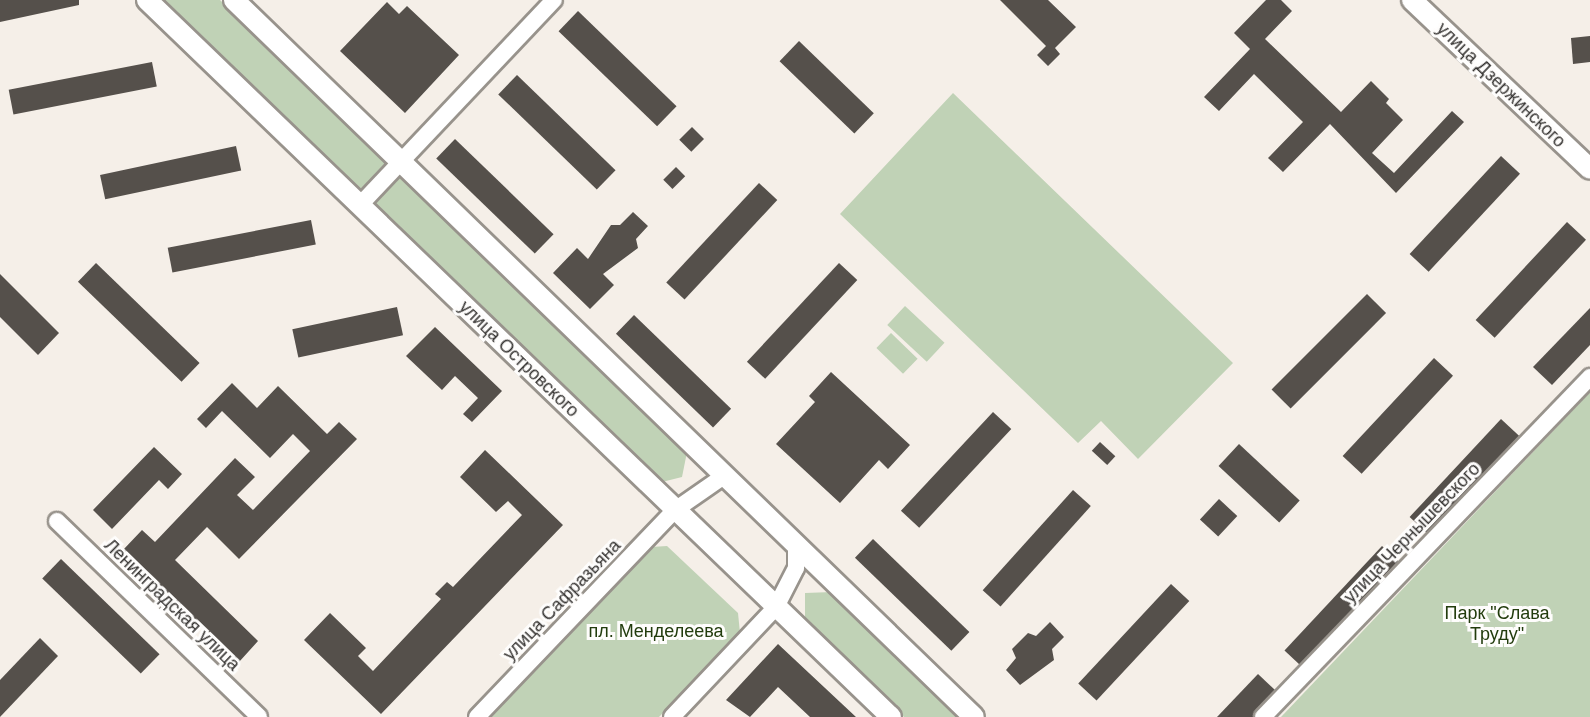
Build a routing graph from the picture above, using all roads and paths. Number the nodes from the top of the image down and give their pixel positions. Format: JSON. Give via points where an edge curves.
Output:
{"nodes":[{"id":1,"x":147,"y":0,"type":"edge"},
{"id":2,"x":234,"y":0,"type":"edge"},
{"id":3,"x":554,"y":0,"type":"edge"},
{"id":4,"x":1412,"y":0,"type":"edge"},
{"id":5,"x":400,"y":160,"type":"junction"},
{"id":6,"x":1590,"y":169,"type":"edge"},
{"id":7,"x":360,"y":205,"type":"junction"},
{"id":8,"x":1590,"y":377,"type":"edge"},
{"id":9,"x":724,"y":476,"type":"junction"},
{"id":10,"x":675,"y":510,"type":"junction"},
{"id":11,"x":57,"y":521,"type":"dead end"},
{"id":12,"x":795,"y":546,"type":"junction"},
{"id":13,"x":776,"y":607,"type":"junction"},
{"id":14,"x":259,"y":717,"type":"edge"},
{"id":15,"x":477,"y":717,"type":"edge"},
{"id":16,"x":672,"y":717,"type":"edge"},
{"id":17,"x":891,"y":717,"type":"edge"},
{"id":18,"x":974,"y":717,"type":"edge"},
{"id":19,"x":1263,"y":717,"type":"edge"}],
"edges":[{"from":1,"to":7,"type":"main road","name":"улица Островского"},
{"from":2,"to":5,"type":"main road"},
{"from":3,"to":5,"type":"street"},
{"from":4,"to":6,"type":"main road","name":"улица Дзержинского"},
{"from":5,"to":7,"type":"street"},
{"from":5,"to":9,"type":"main road"},
{"from":7,"to":10,"type":"main road","name":"улица Островского"},
{"from":8,"to":19,"type":"street","name":"улица Чернышевского"},
{"from":9,"to":10,"type":"street","name":"улица Сафразьяна"},
{"from":9,"to":12,"type":"main road"},
{"from":10,"to":13,"type":"main road","name":"улица Островского"},
{"from":10,"to":15,"type":"street","name":"улица Сафразьяна"},
{"from":11,"to":14,"type":"street","name":"Ленинградская улица"},
{"from":12,"to":13,"type":"street","via":[[795,568]]},
{"from":12,"to":18,"type":"main road"},
{"from":13,"to":16,"type":"street"},
{"from":13,"to":17,"type":"main road","name":"улица Островского"}]}
